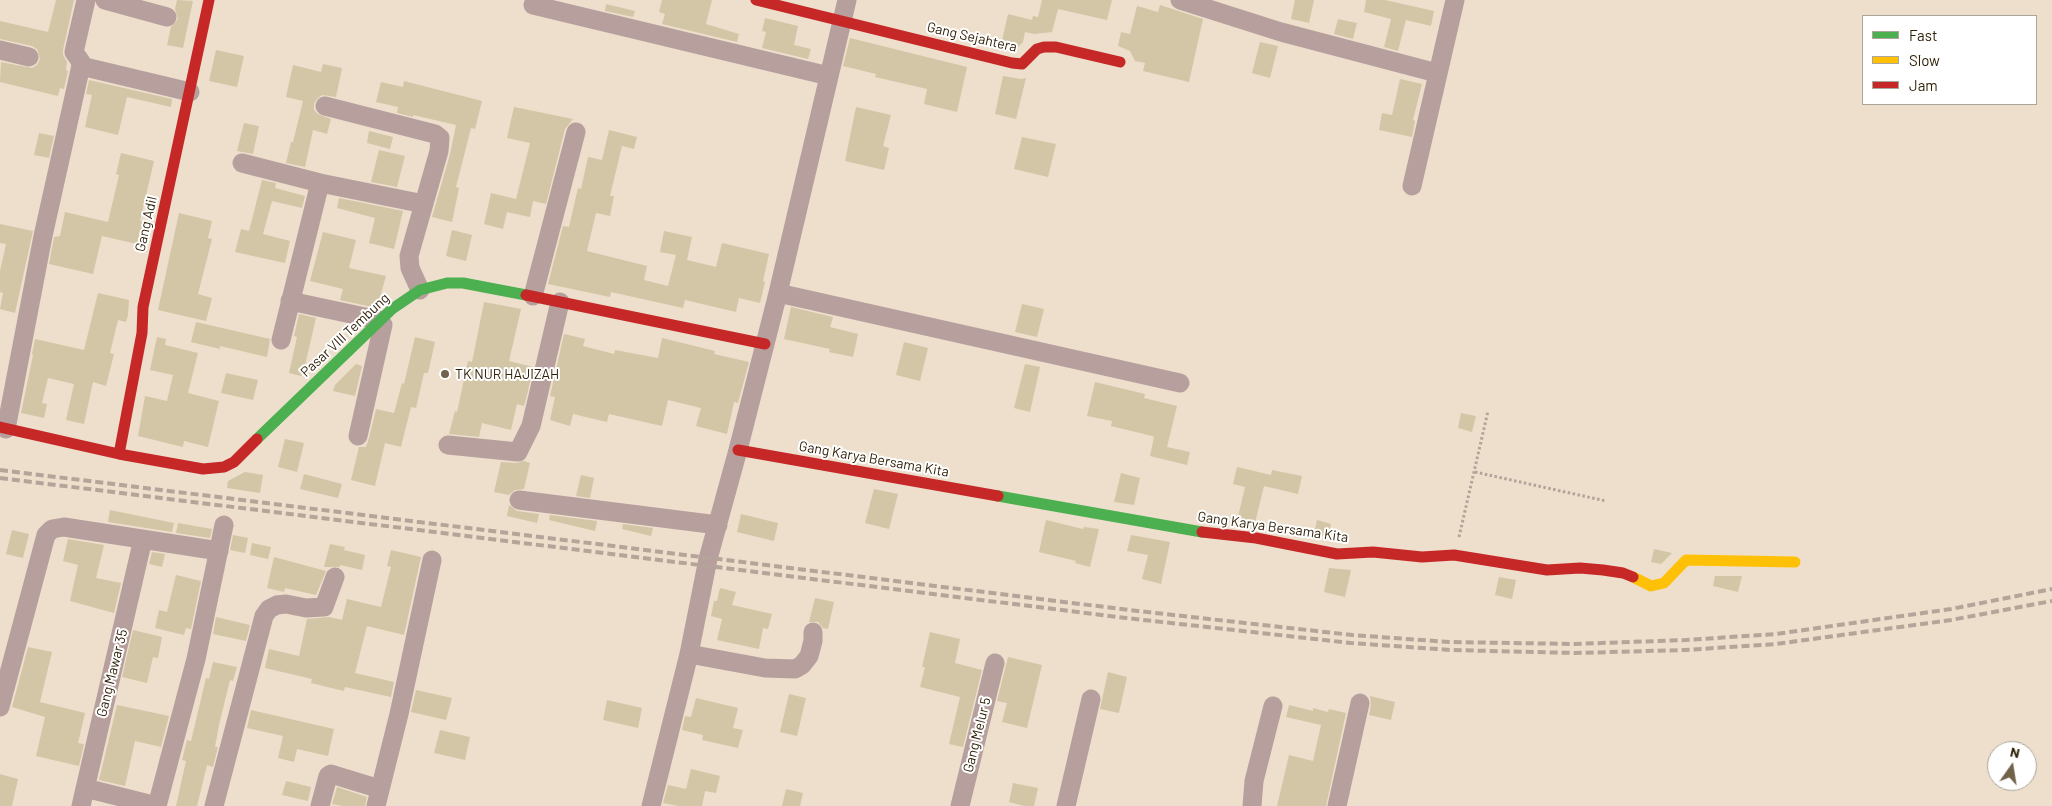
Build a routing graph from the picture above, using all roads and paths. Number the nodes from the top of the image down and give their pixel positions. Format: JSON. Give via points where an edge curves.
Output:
{"nodes":[{"id":1,"x":86,"y":0,"type":"edge"},
{"id":2,"x":105,"y":0,"type":"edge"},
{"id":3,"x":209,"y":0,"type":"edge"},
{"id":4,"x":756,"y":0,"type":"edge"},
{"id":5,"x":847,"y":0,"type":"edge"},
{"id":6,"x":1180,"y":0,"type":"edge"},
{"id":7,"x":1455,"y":0,"type":"edge"},
{"id":8,"x":533,"y":4,"type":"dead end"},
{"id":9,"x":167,"y":17,"type":"dead end"},
{"id":10,"x":842,"y":22,"type":"junction"},
{"id":11,"x":0,"y":50,"type":"edge"},
{"id":12,"x":29,"y":57,"type":"dead end"},
{"id":13,"x":1120,"y":62,"type":"dead end"},
{"id":14,"x":81,"y":66,"type":"junction"},
{"id":15,"x":1437,"y":73,"type":"junction"},
{"id":16,"x":829,"y":76,"type":"junction"},
{"id":17,"x":190,"y":92,"type":"junction"},
{"id":18,"x":325,"y":106,"type":"dead end"},
{"id":19,"x":576,"y":132,"type":"dead end"},
{"id":20,"x":242,"y":163,"type":"dead end"},
{"id":21,"x":320,"y":183,"type":"junction"},
{"id":22,"x":1412,"y":186,"type":"dead end"},
{"id":23,"x":424,"y":204,"type":"junction"},
{"id":24,"x":420,"y":290,"type":"junction"},
{"id":25,"x":778,"y":293,"type":"junction"},
{"id":26,"x":533,"y":296,"type":"junction"},
{"id":27,"x":290,"y":301,"type":"junction"},
{"id":28,"x":560,"y":302,"type":"junction"},
{"id":29,"x":379,"y":320,"type":"junction"},
{"id":30,"x":281,"y":340,"type":"dead end"},
{"id":31,"x":765,"y":344,"type":"junction"},
{"id":32,"x":1180,"y":383,"type":"dead end"},
{"id":33,"x":1488,"y":411,"type":"dead end"},
{"id":34,"x":3,"y":428,"type":"edge"},
{"id":35,"x":358,"y":436,"type":"dead end"},
{"id":36,"x":448,"y":445,"type":"dead end"},
{"id":37,"x":738,"y":450,"type":"junction"},
{"id":38,"x":119,"y":454,"type":"junction"},
{"id":39,"x":1475,"y":472,"type":"junction"},
{"id":40,"x":519,"y":500,"type":"dead end"},
{"id":41,"x":1606,"y":501,"type":"dead end"},
{"id":42,"x":224,"y":525,"type":"dead end"},
{"id":43,"x":718,"y":525,"type":"junction"},
{"id":44,"x":143,"y":539,"type":"junction"},
{"id":45,"x":219,"y":551,"type":"junction"},
{"id":46,"x":1454,"y":555,"type":"junction"},
{"id":47,"x":432,"y":560,"type":"dead end"},
{"id":48,"x":1795,"y":562,"type":"dead end"},
{"id":49,"x":336,"y":577,"type":"dead end"},
{"id":50,"x":813,"y":632,"type":"dead end"},
{"id":51,"x":689,"y":654,"type":"junction"},
{"id":52,"x":995,"y":663,"type":"dead end"},
{"id":53,"x":1090,"y":699,"type":"dead end"},
{"id":54,"x":1,"y":700,"type":"edge"},
{"id":55,"x":1360,"y":703,"type":"dead end"},
{"id":56,"x":1272,"y":706,"type":"dead end"},
{"id":57,"x":83,"y":797,"type":"edge"},
{"id":58,"x":378,"y":797,"type":"edge"},
{"id":59,"x":157,"y":806,"type":"edge"},
{"id":60,"x":214,"y":806,"type":"edge"},
{"id":61,"x":320,"y":806,"type":"edge"},
{"id":62,"x":651,"y":806,"type":"edge"},
{"id":63,"x":960,"y":806,"type":"edge"},
{"id":64,"x":1066,"y":806,"type":"edge"},
{"id":65,"x":1252,"y":806,"type":"edge"},
{"id":66,"x":1337,"y":806,"type":"edge"}],
"edges":[{"from":1,"to":14,"type":"street","via":[[74,52]]},
{"from":2,"to":9,"type":"street"},
{"from":3,"to":17,"type":"street","name":"Gang Adil"},
{"from":4,"to":10,"type":"street","name":"Gang Sejahtera"},
{"from":5,"to":10,"type":"street"},
{"from":6,"to":15,"type":"street","via":[[1281,32]]},
{"from":7,"to":15,"type":"street"},
{"from":8,"to":16,"type":"street"},
{"from":10,"to":13,"type":"street","name":"Gang Sejahtera","via":[[1012,63],[1022,64],[1037,49],[1044,47]]},
{"from":10,"to":16,"type":"street"},
{"from":11,"to":12,"type":"street"},
{"from":14,"to":17,"type":"street"},
{"from":14,"to":34,"type":"street"},
{"from":15,"to":22,"type":"street"},
{"from":16,"to":25,"type":"street"},
{"from":17,"to":38,"type":"street","name":"Gang Adil","via":[[143,307],[142,333]]},
{"from":18,"to":23,"type":"street","via":[[435,134],[440,138]]},
{"from":19,"to":26,"type":"street"},
{"from":20,"to":21,"type":"street"},
{"from":21,"to":23,"type":"street"},
{"from":21,"to":27,"type":"street"},
{"from":23,"to":24,"type":"street","via":[[409,256],[410,268]]},
{"from":24,"to":26,"type":"street","name":"Pasar VIII Tembung","via":[[463,283]]},
{"from":24,"to":29,"type":"street","name":"Pasar VIII Tembung"},
{"from":25,"to":31,"type":"street"},
{"from":25,"to":32,"type":"street"},
{"from":26,"to":28,"type":"street","name":"Pasar VIII Tembung"},
{"from":27,"to":29,"type":"street"},
{"from":27,"to":30,"type":"street"},
{"from":28,"to":31,"type":"street","name":"Pasar VIII Tembung"},
{"from":28,"to":36,"type":"street","via":[[531,426],[518,452]]},
{"from":29,"to":35,"type":"street","via":[[383,331]]},
{"from":29,"to":38,"type":"street","name":"Pasar VIII Tembung","via":[[239,458],[224,467],[203,469]]},
{"from":31,"to":37,"type":"street"},
{"from":33,"to":39,"type":"path"},
{"from":34,"to":38,"type":"street","name":"Pasar VIII Tembung"},
{"from":37,"to":43,"type":"street"},
{"from":37,"to":46,"type":"street","name":"Gang Karya Bersama Kita","via":[[1330,553],[1373,552],[1422,557]]},
{"from":39,"to":41,"type":"path"},
{"from":39,"to":46,"type":"path"},
{"from":40,"to":43,"type":"street"},
{"from":42,"to":45,"type":"street"},
{"from":43,"to":51,"type":"street"},
{"from":44,"to":45,"type":"street"},
{"from":44,"to":54,"type":"street","via":[[64,527],[49,531]]},
{"from":44,"to":57,"type":"street","name":"Gang Mawar 35"},
{"from":45,"to":59,"type":"street","via":[[196,659]]},
{"from":46,"to":48,"type":"street","name":"Gang Karya Bersama Kita","via":[[1547,570],[1580,568],[1623,573],[1651,586],[1664,582],[1686,560]]},
{"from":47,"to":58,"type":"street"},
{"from":49,"to":60,"type":"street","via":[[324,607],[277,605],[268,609],[264,616]]},
{"from":50,"to":51,"type":"street","via":[[809,656],[795,668],[765,668]]},
{"from":51,"to":62,"type":"street"},
{"from":52,"to":63,"type":"street","name":"Gang Melur 5"},
{"from":53,"to":64,"type":"street"},
{"from":55,"to":66,"type":"street"},
{"from":56,"to":65,"type":"street","via":[[1254,781]]},
{"from":57,"to":59,"type":"street"},
{"from":58,"to":61,"type":"street","via":[[332,774],[328,776]]}]}
